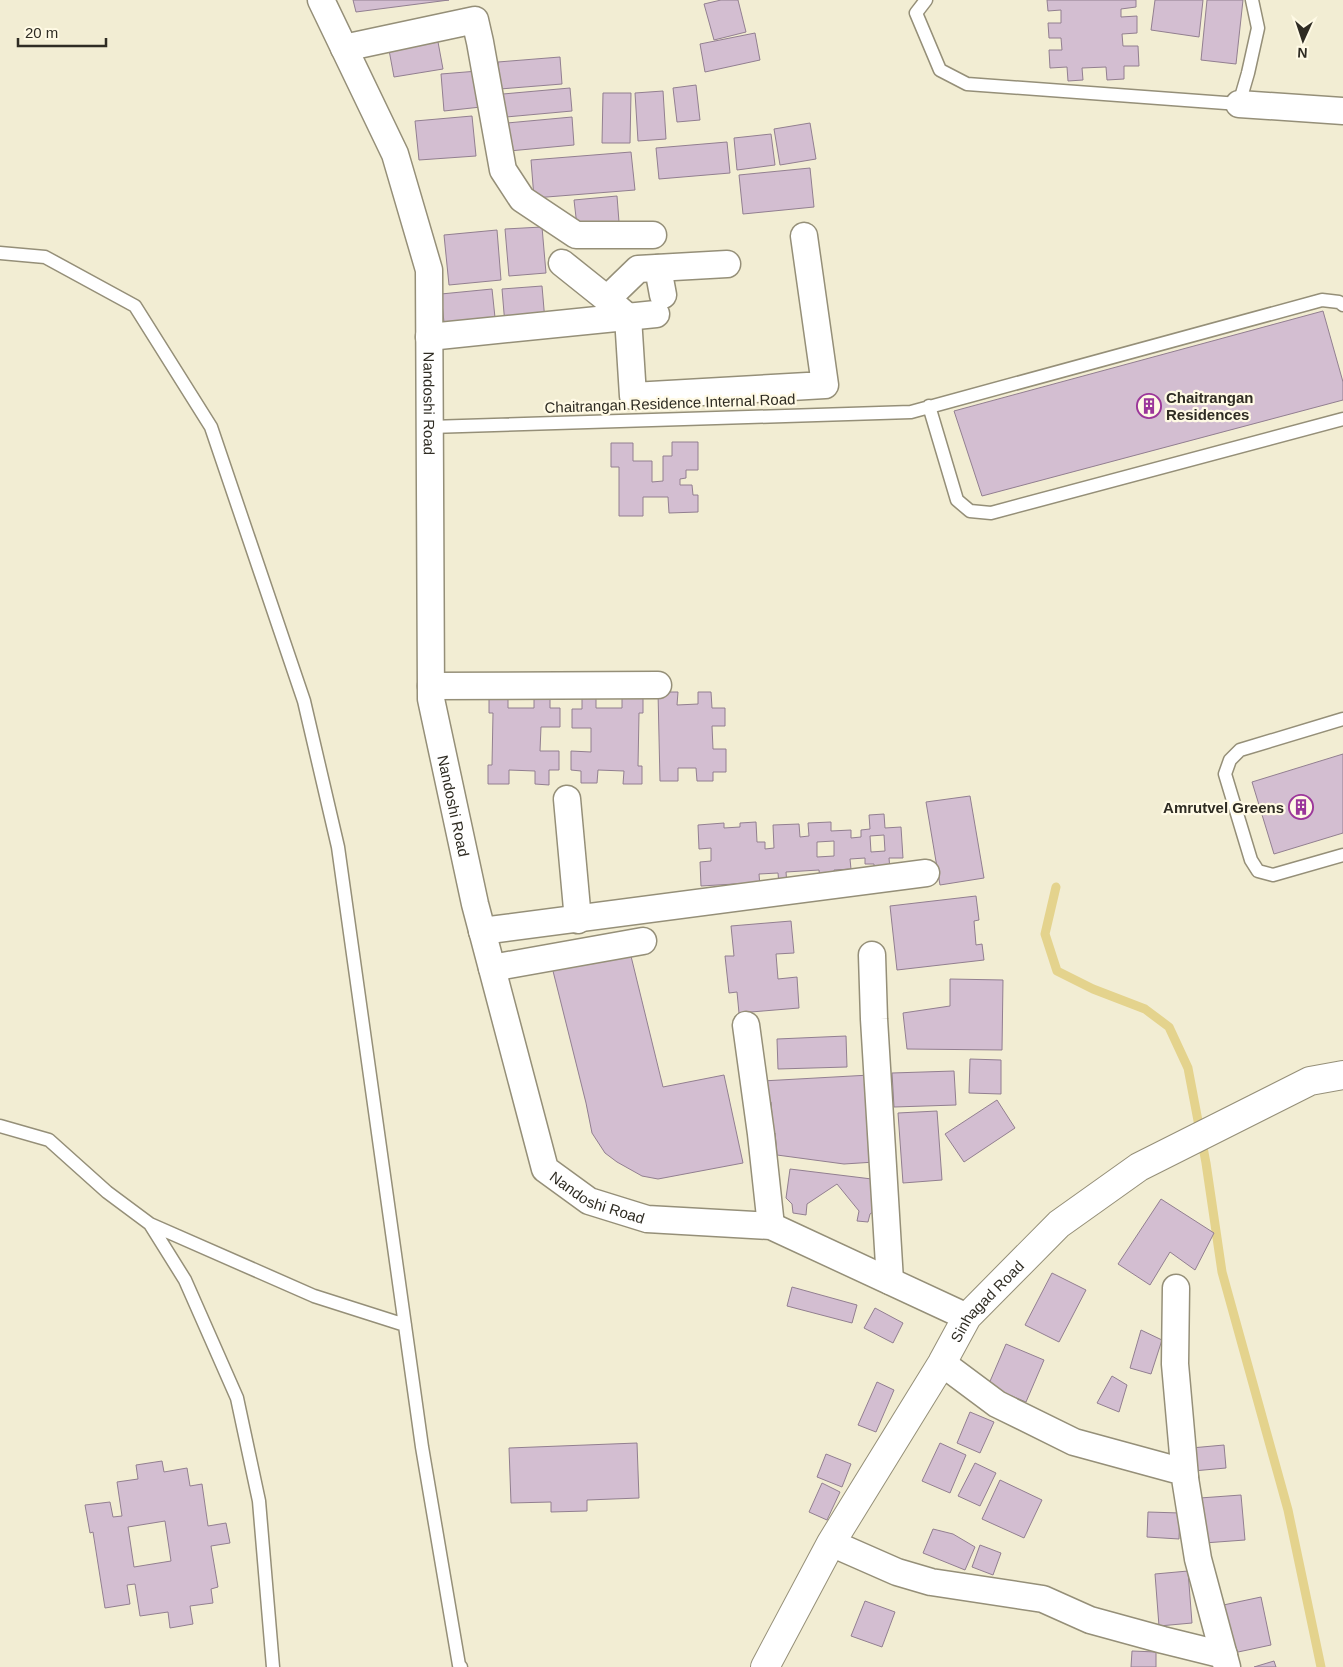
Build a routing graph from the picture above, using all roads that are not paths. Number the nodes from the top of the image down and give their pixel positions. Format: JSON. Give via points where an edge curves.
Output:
{"nodes":[{"id":1,"x":321,"y":0,"type":"edge"},
{"id":2,"x":926,"y":0,"type":"edge"},
{"id":3,"x":1252,"y":0,"type":"edge"},
{"id":4,"x":344,"y":48,"type":"junction"},
{"id":5,"x":1239,"y":104,"type":"junction"},
{"id":6,"x":1343,"y":111,"type":"edge"},
{"id":7,"x":653,"y":235,"type":"dead end"},
{"id":8,"x":804,"y":236,"type":"dead end"},
{"id":9,"x":0,"y":253,"type":"edge"},
{"id":10,"x":562,"y":264,"type":"dead end"},
{"id":11,"x":727,"y":264,"type":"dead end"},
{"id":12,"x":658,"y":268,"type":"junction"},
{"id":13,"x":607,"y":299,"type":"junction"},
{"id":14,"x":1343,"y":306,"type":"edge"},
{"id":15,"x":628,"y":317,"type":"junction"},
{"id":16,"x":429,"y":338,"type":"junction"},
{"id":17,"x":929,"y":406,"type":"junction"},
{"id":18,"x":1343,"y":420,"type":"edge"},
{"id":19,"x":430,"y":427,"type":"junction"},
{"id":20,"x":658,"y":685,"type":"dead end"},
{"id":21,"x":431,"y":686,"type":"junction"},
{"id":22,"x":1343,"y":719,"type":"edge"},
{"id":23,"x":566,"y":799,"type":"dead end"},
{"id":24,"x":1343,"y":855,"type":"edge"},
{"id":25,"x":926,"y":873,"type":"dead end"},
{"id":26,"x":578,"y":920,"type":"junction"},
{"id":27,"x":482,"y":931,"type":"junction"},
{"id":28,"x":643,"y":941,"type":"dead end"},
{"id":29,"x":872,"y":955,"type":"dead end"},
{"id":30,"x":492,"y":968,"type":"junction"},
{"id":31,"x":746,"y":1025,"type":"dead end"},
{"id":32,"x":1343,"y":1075,"type":"edge"},
{"id":33,"x":0,"y":1126,"type":"edge"},
{"id":34,"x":150,"y":1224,"type":"junction"},
{"id":35,"x":771,"y":1226,"type":"junction"},
{"id":36,"x":890,"y":1281,"type":"junction"},
{"id":37,"x":1176,"y":1288,"type":"dead end"},
{"id":38,"x":967,"y":1317,"type":"junction"},
{"id":39,"x":405,"y":1325,"type":"junction"},
{"id":40,"x":942,"y":1362,"type":"junction"},
{"id":41,"x":1185,"y":1477,"type":"junction"},
{"id":42,"x":831,"y":1543,"type":"junction"},
{"id":43,"x":1226,"y":1661,"type":"edge"},
{"id":44,"x":273,"y":1667,"type":"edge"},
{"id":45,"x":461,"y":1667,"type":"edge"},
{"id":46,"x":765,"y":1667,"type":"edge"}],
"edges":[{"from":1,"to":4,"type":"street","name":"Nandoshi Road"},
{"from":2,"to":5,"type":"lane","via":[[916,13],[940,70],[967,84]]},
{"from":3,"to":5,"type":"lane","via":[[1258,28]]},
{"from":4,"to":7,"type":"street","via":[[475,20],[503,170],[522,199],[576,235]]},
{"from":4,"to":16,"type":"street","name":"Nandoshi Road","via":[[395,154],[429,270]]},
{"from":5,"to":6,"type":"street"},
{"from":8,"to":15,"type":"street","via":[[825,385],[633,396]]},
{"from":9,"to":39,"type":"lane","via":[[45,257],[135,306],[211,427],[304,702],[338,847]]},
{"from":10,"to":13,"type":"street"},
{"from":11,"to":12,"type":"street"},
{"from":12,"to":13,"type":"street","via":[[638,269]]},
{"from":12,"to":15,"type":"street","via":[[659,305]]},
{"from":13,"to":15,"type":"street"},
{"from":14,"to":17,"type":"lane","name":"Chaitrangan Residence Internal Road","via":[[1339,302],[1322,300]]},
{"from":15,"to":16,"type":"street"},
{"from":16,"to":19,"type":"street","name":"Nandoshi Road"},
{"from":17,"to":18,"type":"lane","via":[[957,500],[970,511],[991,513]]},
{"from":17,"to":19,"type":"lane","name":"Chaitrangan Residence Internal Road","via":[[911,412]]},
{"from":19,"to":21,"type":"street","name":"Nandoshi Road"},
{"from":20,"to":21,"type":"street"},
{"from":21,"to":27,"type":"street","name":"Nandoshi Road","via":[[431,699]]},
{"from":22,"to":24,"type":"lane","via":[[1240,750],[1230,760],[1225,774],[1251,860],[1258,871],[1273,876]]},
{"from":23,"to":26,"type":"street"},
{"from":25,"to":26,"type":"street"},
{"from":26,"to":27,"type":"street"},
{"from":27,"to":30,"type":"street","name":"Nandoshi Road"},
{"from":28,"to":30,"type":"street"},
{"from":29,"to":36,"type":"street"},
{"from":30,"to":35,"type":"street","name":"Nandoshi Road","via":[[545,1169],[588,1201],[647,1219]]},
{"from":31,"to":35,"type":"street"},
{"from":32,"to":38,"type":"main road","name":"Sinhagad Road","via":[[1310,1081],[1139,1167],[1060,1224]]},
{"from":33,"to":34,"type":"lane","via":[[49,1140],[107,1192]]},
{"from":34,"to":39,"type":"lane","via":[[314,1296]]},
{"from":34,"to":44,"type":"lane","via":[[185,1280],[237,1398],[259,1501]]},
{"from":35,"to":36,"type":"street","name":"Nandoshi Road"},
{"from":36,"to":38,"type":"street","name":"Nandoshi Road"},
{"from":37,"to":41,"type":"street","via":[[1175,1364]]},
{"from":38,"to":40,"type":"main road","name":"Sinhagad Road"},
{"from":39,"to":45,"type":"lane","via":[[422,1447]]},
{"from":40,"to":41,"type":"street","via":[[997,1404],[1074,1442],[1184,1472]]},
{"from":40,"to":42,"type":"main road","name":"Sinhagad Road"},
{"from":41,"to":43,"type":"street","via":[[1198,1559]]},
{"from":42,"to":43,"type":"street","via":[[897,1572],[931,1582],[1043,1599],[1090,1620]]},
{"from":42,"to":46,"type":"main road","name":"Sinhagad Road"}]}
